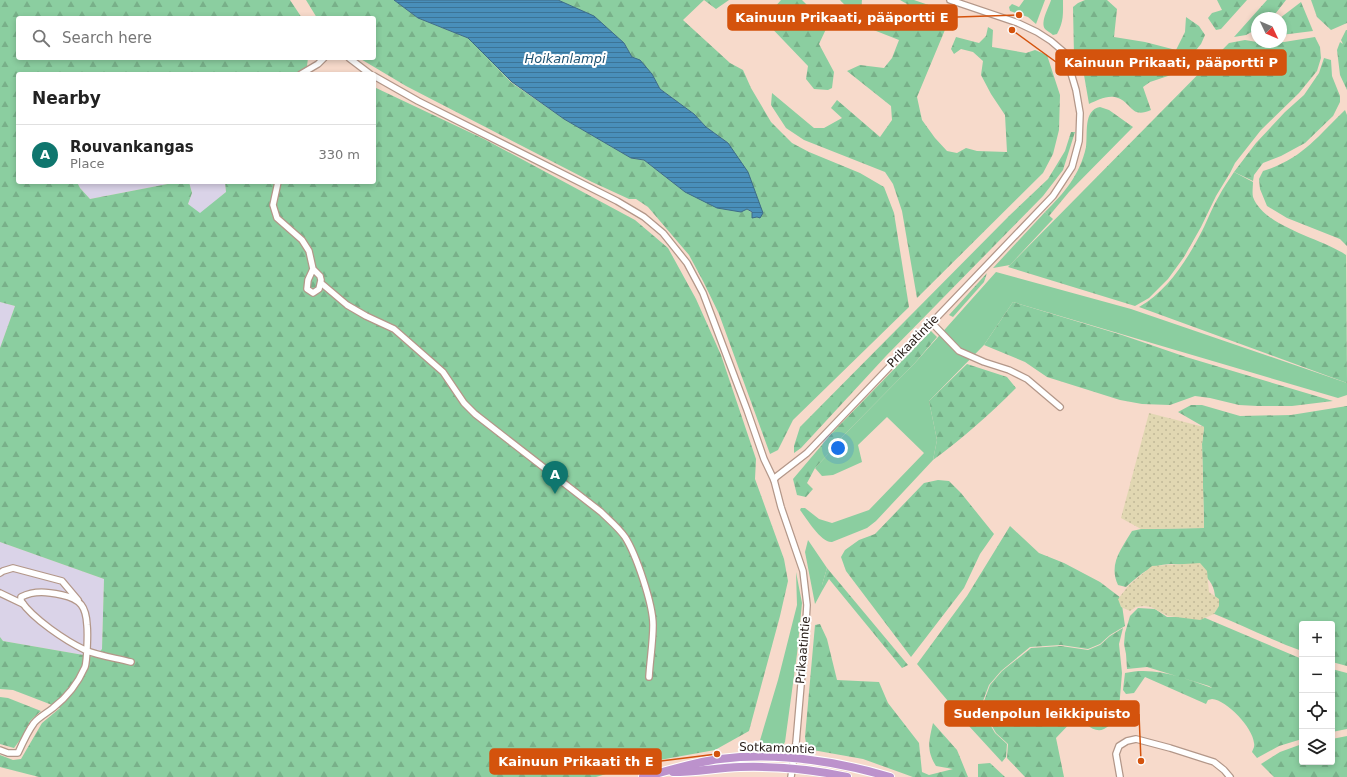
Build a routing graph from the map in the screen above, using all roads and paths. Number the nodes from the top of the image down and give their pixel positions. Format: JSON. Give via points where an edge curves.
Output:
{"nodes":[{"id":1,"x":950,"y":0,"type":"edge"},
{"id":2,"x":322,"y":60,"type":"edge"},
{"id":3,"x":352,"y":60,"type":"edge"},
{"id":4,"x":304,"y":72,"type":"edge"},
{"id":5,"x":367,"y":72,"type":"edge"},
{"id":6,"x":376,"y":77,"type":"edge"},
{"id":7,"x":278,"y":184,"type":"edge"},
{"id":8,"x":313,"y":269,"type":"junction"},
{"id":9,"x":321,"y":283,"type":"junction"},
{"id":10,"x":931,"y":322,"type":"junction"},
{"id":11,"x":1060,"y":407,"type":"dead end"},
{"id":12,"x":774,"y":480,"type":"junction"},
{"id":13,"x":0,"y":573,"type":"edge"},
{"id":14,"x":0,"y":593,"type":"edge"},
{"id":15,"x":80,"y":602,"type":"junction"},
{"id":16,"x":23,"y":604,"type":"junction"},
{"id":17,"x":86,"y":650,"type":"junction"},
{"id":18,"x":131,"y":662,"type":"dead end"},
{"id":19,"x":649,"y":677,"type":"dead end"},
{"id":20,"x":0,"y":750,"type":"edge"},
{"id":21,"x":794,"y":759,"type":"junction"},
{"id":22,"x":663,"y":773,"type":"junction"},
{"id":23,"x":792,"y":773,"type":"edge"},
{"id":24,"x":837,"y":775,"type":"junction"},
{"id":25,"x":643,"y":777,"type":"edge"},
{"id":26,"x":822,"y":777,"type":"edge"},
{"id":27,"x":847,"y":777,"type":"edge"},
{"id":28,"x":890,"y":777,"type":"edge"},
{"id":29,"x":1120,"y":777,"type":"edge"},
{"id":30,"x":1230,"y":777,"type":"edge"}],
"edges":[{"from":1,"to":10,"type":"street","name":"Prikaatintie","via":[[1038,32],[1064,53],[1076,90],[1080,113],[1079,142],[1072,167],[1053,196]]},
{"from":2,"to":4,"type":"street"},
{"from":3,"to":5,"type":"street"},
{"from":6,"to":12,"type":"street","via":[[617,201],[644,217],[663,233],[687,263],[703,293]]},
{"from":7,"to":8,"type":"street","via":[[273,205],[277,218],[302,240],[309,251]]},
{"from":8,"to":9,"type":"street","via":[[320,276]]},
{"from":8,"to":9,"type":"street","via":[[307,289],[313,293],[319,289]]},
{"from":9,"to":19,"type":"street","via":[[347,305],[394,329],[443,372],[464,403],[475,414],[601,512],[620,531],[631,547],[652,608]]},
{"from":10,"to":11,"type":"street","via":[[959,351],[1027,379]]},
{"from":10,"to":12,"type":"street","name":"Prikaatintie","via":[[808,452]]},
{"from":12,"to":21,"type":"street","name":"Prikaatintie","via":[[803,571],[807,605]]},
{"from":13,"to":15,"type":"street","via":[[14,568],[62,581]]},
{"from":14,"to":16,"type":"street"},
{"from":15,"to":16,"type":"street","via":[[64,596],[29,592],[21,596]]},
{"from":15,"to":17,"type":"street","via":[[86,614]]},
{"from":16,"to":17,"type":"street","via":[[53,630]]},
{"from":17,"to":18,"type":"street"},
{"from":17,"to":20,"type":"street","via":[[85,666],[76,683],[67,696],[34,723],[18,753]]},
{"from":21,"to":22,"type":"highway","name":"Sotkamontie","via":[[722,759]]},
{"from":21,"to":23,"type":"street","name":"Prikaatintie"},
{"from":21,"to":28,"type":"highway","name":"Sotkamontie","via":[[844,765]]},
{"from":22,"to":23,"type":"highway","name":"Sotkamontie","via":[[738,767]]},
{"from":22,"to":25,"type":"highway","name":"Sotkamontie"},
{"from":23,"to":24,"type":"highway","name":"Sotkamontie"},
{"from":24,"to":26,"type":"street"},
{"from":24,"to":27,"type":"highway","name":"Sotkamontie"},
{"from":29,"to":30,"type":"street","via":[[1116,754],[1120,746],[1136,739],[1207,760],[1218,765]]}]}
